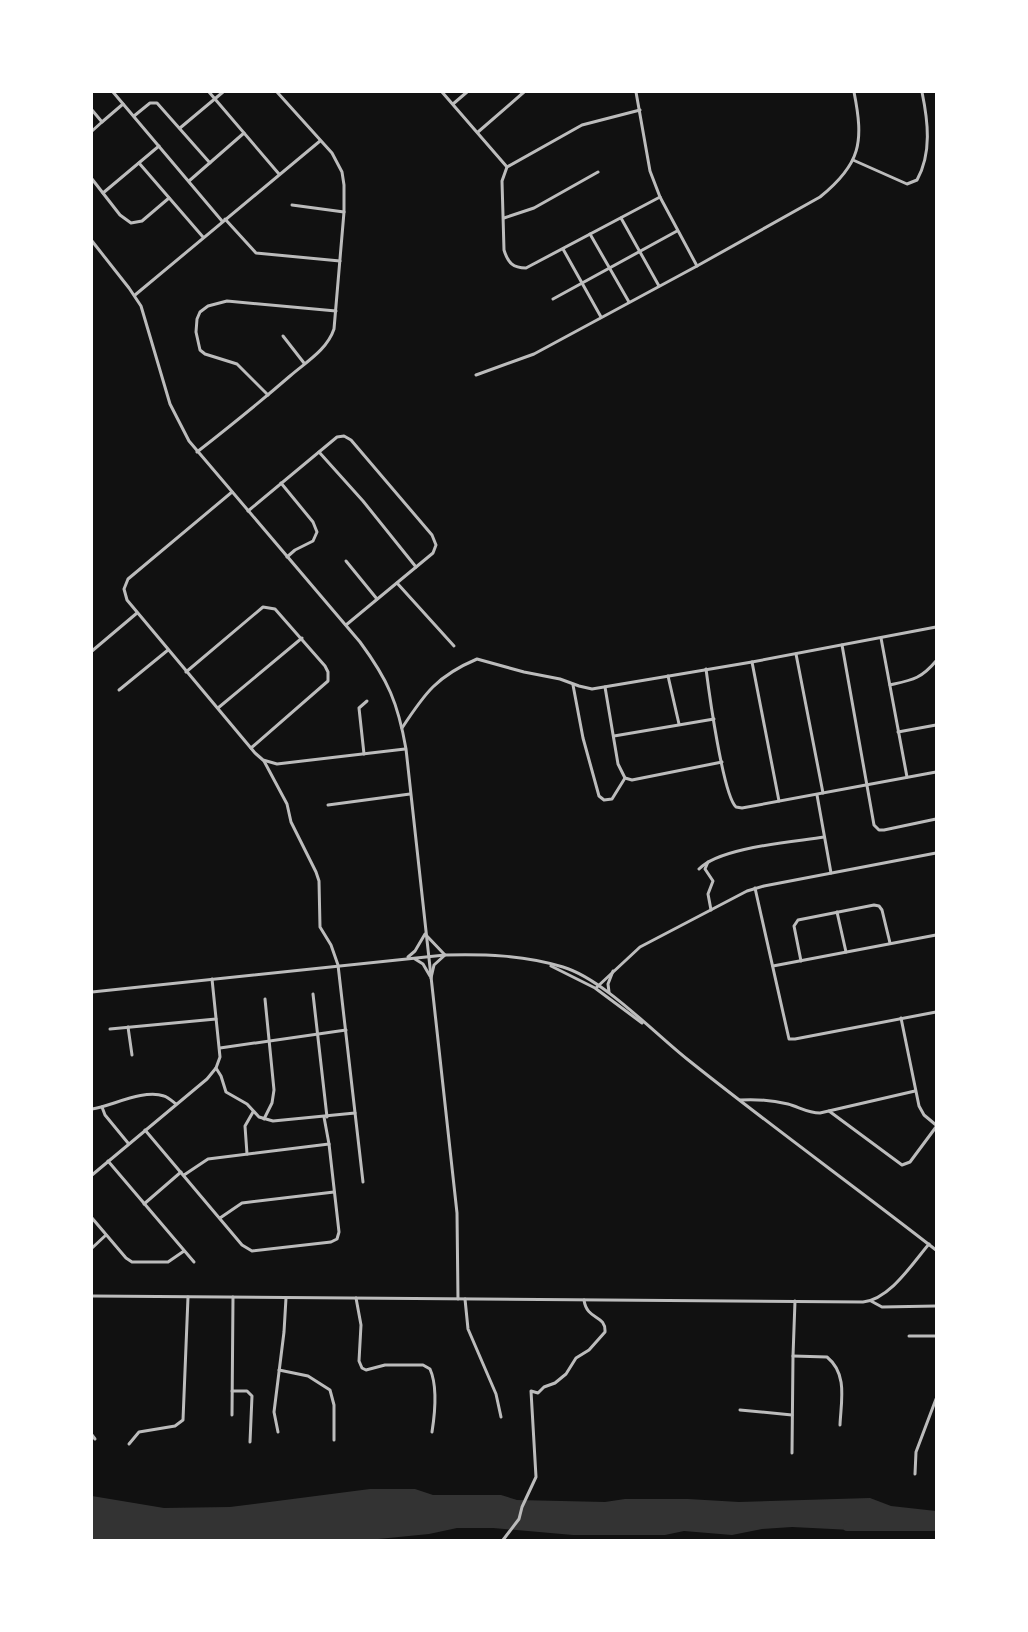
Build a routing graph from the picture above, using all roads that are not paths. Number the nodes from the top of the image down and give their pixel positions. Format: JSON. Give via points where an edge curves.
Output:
{"nodes":[{"id":1,"x":113,"y":92,"type":"edge"},
{"id":2,"x":209,"y":92,"type":"edge"},
{"id":3,"x":223,"y":92,"type":"edge"},
{"id":4,"x":277,"y":92,"type":"edge"},
{"id":5,"x":442,"y":92,"type":"edge"},
{"id":6,"x":467,"y":92,"type":"edge"},
{"id":7,"x":524,"y":92,"type":"edge"},
{"id":8,"x":636,"y":92,"type":"edge"},
{"id":9,"x":854,"y":92,"type":"edge"},
{"id":10,"x":922,"y":92,"type":"edge"},
{"id":11,"x":215,"y":98,"type":"junction"},
{"id":12,"x":123,"y":104,"type":"junction"},
{"id":13,"x":453,"y":104,"type":"junction"},
{"id":14,"x":92,"y":110,"type":"edge"},
{"id":15,"x":640,"y":111,"type":"junction"},
{"id":16,"x":134,"y":116,"type":"junction"},
{"id":17,"x":102,"y":122,"type":"junction"},
{"id":18,"x":180,"y":128,"type":"junction"},
{"id":19,"x":92,"y":131,"type":"edge"},
{"id":20,"x":477,"y":132,"type":"junction"},
{"id":21,"x":244,"y":133,"type":"junction"},
{"id":22,"x":320,"y":141,"type":"junction"},
{"id":23,"x":159,"y":146,"type":"junction"},
{"id":24,"x":853,"y":160,"type":"junction"},
{"id":25,"x":139,"y":163,"type":"junction"},
{"id":26,"x":210,"y":163,"type":"junction"},
{"id":27,"x":507,"y":167,"type":"junction"},
{"id":28,"x":598,"y":172,"type":"dead end"},
{"id":29,"x":279,"y":174,"type":"junction"},
{"id":30,"x":92,"y":179,"type":"edge"},
{"id":31,"x":188,"y":181,"type":"junction"},
{"id":32,"x":103,"y":193,"type":"junction"},
{"id":33,"x":660,"y":197,"type":"junction"},
{"id":34,"x":169,"y":198,"type":"junction"},
{"id":35,"x":292,"y":205,"type":"dead end"},
{"id":36,"x":344,"y":212,"type":"junction"},
{"id":37,"x":504,"y":218,"type":"junction"},
{"id":38,"x":621,"y":218,"type":"junction"},
{"id":39,"x":224,"y":220,"type":"junction"},
{"id":40,"x":677,"y":231,"type":"junction"},
{"id":41,"x":591,"y":234,"type":"junction"},
{"id":42,"x":203,"y":237,"type":"junction"},
{"id":43,"x":92,"y":241,"type":"edge"},
{"id":44,"x":563,"y":249,"type":"junction"},
{"id":45,"x":639,"y":253,"type":"junction"},
{"id":46,"x":340,"y":261,"type":"junction"},
{"id":47,"x":697,"y":266,"type":"junction"},
{"id":48,"x":610,"y":269,"type":"junction"},
{"id":49,"x":583,"y":284,"type":"junction"},
{"id":50,"x":659,"y":286,"type":"junction"},
{"id":51,"x":135,"y":295,"type":"junction"},
{"id":52,"x":553,"y":299,"type":"dead end"},
{"id":53,"x":629,"y":302,"type":"junction"},
{"id":54,"x":336,"y":311,"type":"junction"},
{"id":55,"x":602,"y":317,"type":"junction"},
{"id":56,"x":283,"y":336,"type":"dead end"},
{"id":57,"x":304,"y":364,"type":"junction"},
{"id":58,"x":477,"y":375,"type":"dead end"},
{"id":59,"x":268,"y":395,"type":"junction"},
{"id":60,"x":197,"y":452,"type":"junction"},
{"id":61,"x":319,"y":452,"type":"junction"},
{"id":62,"x":281,"y":483,"type":"junction"},
{"id":63,"x":232,"y":492,"type":"junction"},
{"id":64,"x":248,"y":511,"type":"junction"},
{"id":65,"x":287,"y":557,"type":"junction"},
{"id":66,"x":346,"y":561,"type":"dead end"},
{"id":67,"x":416,"y":567,"type":"junction"},
{"id":68,"x":397,"y":583,"type":"junction"},
{"id":69,"x":377,"y":599,"type":"junction"},
{"id":70,"x":137,"y":613,"type":"junction"},
{"id":71,"x":346,"y":625,"type":"junction"},
{"id":72,"x":936,"y":627,"type":"edge"},
{"id":73,"x":302,"y":638,"type":"junction"},
{"id":74,"x":881,"y":638,"type":"junction"},
{"id":75,"x":842,"y":645,"type":"junction"},
{"id":76,"x":454,"y":646,"type":"dead end"},
{"id":77,"x":168,"y":650,"type":"junction"},
{"id":78,"x":92,"y":651,"type":"edge"},
{"id":79,"x":796,"y":654,"type":"junction"},
{"id":80,"x":936,"y":661,"type":"edge"},
{"id":81,"x":752,"y":662,"type":"junction"},
{"id":82,"x":705,"y":669,"type":"junction"},
{"id":83,"x":186,"y":672,"type":"junction"},
{"id":84,"x":668,"y":676,"type":"junction"},
{"id":85,"x":573,"y":684,"type":"junction"},
{"id":86,"x":890,"y":685,"type":"junction"},
{"id":87,"x":605,"y":687,"type":"junction"},
{"id":88,"x":119,"y":690,"type":"dead end"},
{"id":89,"x":368,"y":701,"type":"dead end"},
{"id":90,"x":218,"y":709,"type":"junction"},
{"id":91,"x":714,"y":719,"type":"junction"},
{"id":92,"x":679,"y":725,"type":"junction"},
{"id":93,"x":936,"y":725,"type":"edge"},
{"id":94,"x":402,"y":728,"type":"junction"},
{"id":95,"x":898,"y":732,"type":"junction"},
{"id":96,"x":614,"y":736,"type":"junction"},
{"id":97,"x":251,"y":748,"type":"junction"},
{"id":98,"x":406,"y":749,"type":"junction"},
{"id":99,"x":364,"y":754,"type":"junction"},
{"id":100,"x":263,"y":760,"type":"junction"},
{"id":101,"x":722,"y":762,"type":"junction"},
{"id":102,"x":936,"y":772,"type":"edge"},
{"id":103,"x":907,"y":777,"type":"junction"},
{"id":104,"x":625,"y":778,"type":"junction"},
{"id":105,"x":866,"y":786,"type":"junction"},
{"id":106,"x":410,"y":794,"type":"junction"},
{"id":107,"x":823,"y":794,"type":"junction"},
{"id":108,"x":817,"y":795,"type":"junction"},
{"id":109,"x":779,"y":801,"type":"junction"},
{"id":110,"x":328,"y":805,"type":"dead end"},
{"id":111,"x":936,"y":819,"type":"edge"},
{"id":112,"x":824,"y":837,"type":"junction"},
{"id":113,"x":936,"y":853,"type":"edge"},
{"id":114,"x":708,"y":862,"type":"junction"},
{"id":115,"x":699,"y":869,"type":"dead end"},
{"id":116,"x":831,"y":874,"type":"junction"},
{"id":117,"x":755,"y":888,"type":"junction"},
{"id":118,"x":711,"y":910,"type":"junction"},
{"id":119,"x":837,"y":912,"type":"junction"},
{"id":120,"x":425,"y":934,"type":"junction"},
{"id":121,"x":936,"y":935,"type":"edge"},
{"id":122,"x":890,"y":943,"type":"junction"},
{"id":123,"x":846,"y":952,"type":"junction"},
{"id":124,"x":445,"y":955,"type":"junction"},
{"id":125,"x":428,"y":956,"type":"junction"},
{"id":126,"x":406,"y":958,"type":"junction"},
{"id":127,"x":413,"y":958,"type":"junction"},
{"id":128,"x":801,"y":961,"type":"junction"},
{"id":129,"x":338,"y":965,"type":"junction"},
{"id":130,"x":773,"y":966,"type":"junction"},
{"id":131,"x":613,"y":971,"type":"junction"},
{"id":132,"x":431,"y":978,"type":"junction"},
{"id":133,"x":212,"y":979,"type":"junction"},
{"id":134,"x":597,"y":987,"type":"junction"},
{"id":135,"x":92,"y":993,"type":"edge"},
{"id":136,"x":313,"y":994,"type":"dead end"},
{"id":137,"x":609,"y":994,"type":"junction"},
{"id":138,"x":265,"y":999,"type":"dead end"},
{"id":139,"x":936,"y":1012,"type":"edge"},
{"id":140,"x":901,"y":1018,"type":"junction"},
{"id":141,"x":216,"y":1019,"type":"junction"},
{"id":142,"x":644,"y":1024,"type":"junction"},
{"id":143,"x":128,"y":1027,"type":"junction"},
{"id":144,"x":110,"y":1029,"type":"dead end"},
{"id":145,"x":346,"y":1030,"type":"junction"},
{"id":146,"x":317,"y":1035,"type":"junction"},
{"id":147,"x":269,"y":1040,"type":"junction"},
{"id":148,"x":219,"y":1048,"type":"junction"},
{"id":149,"x":132,"y":1055,"type":"dead end"},
{"id":150,"x":216,"y":1068,"type":"junction"},
{"id":151,"x":915,"y":1091,"type":"junction"},
{"id":152,"x":740,"y":1100,"type":"junction"},
{"id":153,"x":176,"y":1104,"type":"junction"},
{"id":154,"x":102,"y":1107,"type":"junction"},
{"id":155,"x":92,"y":1109,"type":"edge"},
{"id":156,"x":829,"y":1111,"type":"junction"},
{"id":157,"x":253,"y":1112,"type":"junction"},
{"id":158,"x":355,"y":1113,"type":"junction"},
{"id":159,"x":325,"y":1117,"type":"junction"},
{"id":160,"x":264,"y":1119,"type":"junction"},
{"id":161,"x":936,"y":1126,"type":"edge"},
{"id":162,"x":145,"y":1130,"type":"junction"},
{"id":163,"x":128,"y":1143,"type":"junction"},
{"id":164,"x":329,"y":1144,"type":"junction"},
{"id":165,"x":248,"y":1154,"type":"junction"},
{"id":166,"x":108,"y":1161,"type":"junction"},
{"id":167,"x":181,"y":1172,"type":"junction"},
{"id":168,"x":92,"y":1174,"type":"edge"},
{"id":169,"x":184,"y":1176,"type":"junction"},
{"id":170,"x":363,"y":1182,"type":"dead end"},
{"id":171,"x":334,"y":1192,"type":"junction"},
{"id":172,"x":144,"y":1204,"type":"junction"},
{"id":173,"x":92,"y":1218,"type":"edge"},
{"id":174,"x":220,"y":1218,"type":"junction"},
{"id":175,"x":106,"y":1235,"type":"junction"},
{"id":176,"x":929,"y":1244,"type":"junction"},
{"id":177,"x":92,"y":1248,"type":"edge"},
{"id":178,"x":936,"y":1250,"type":"edge"},
{"id":179,"x":184,"y":1251,"type":"junction"},
{"id":180,"x":194,"y":1262,"type":"dead end"},
{"id":181,"x":92,"y":1296,"type":"edge"},
{"id":182,"x":188,"y":1297,"type":"junction"},
{"id":183,"x":233,"y":1297,"type":"junction"},
{"id":184,"x":286,"y":1298,"type":"junction"},
{"id":185,"x":356,"y":1298,"type":"junction"},
{"id":186,"x":458,"y":1299,"type":"junction"},
{"id":187,"x":465,"y":1299,"type":"junction"},
{"id":188,"x":584,"y":1300,"type":"junction"},
{"id":189,"x":795,"y":1301,"type":"junction"},
{"id":190,"x":871,"y":1301,"type":"junction"},
{"id":191,"x":936,"y":1306,"type":"edge"},
{"id":192,"x":909,"y":1336,"type":"dead end"},
{"id":193,"x":936,"y":1336,"type":"edge"},
{"id":194,"x":793,"y":1356,"type":"junction"},
{"id":195,"x":279,"y":1370,"type":"junction"},
{"id":196,"x":232,"y":1391,"type":"junction"},
{"id":197,"x":936,"y":1399,"type":"edge"},
{"id":198,"x":740,"y":1410,"type":"dead end"},
{"id":199,"x":232,"y":1415,"type":"dead end"},
{"id":200,"x":792,"y":1415,"type":"junction"},
{"id":201,"x":501,"y":1417,"type":"dead end"},
{"id":202,"x":840,"y":1425,"type":"dead end"},
{"id":203,"x":278,"y":1432,"type":"dead end"},
{"id":204,"x":432,"y":1432,"type":"dead end"},
{"id":205,"x":92,"y":1435,"type":"edge"},
{"id":206,"x":96,"y":1439,"type":"dead end"},
{"id":207,"x":334,"y":1440,"type":"dead end"},
{"id":208,"x":250,"y":1442,"type":"dead end"},
{"id":209,"x":129,"y":1444,"type":"dead end"},
{"id":210,"x":792,"y":1454,"type":"dead end"},
{"id":211,"x":915,"y":1474,"type":"dead end"},
{"id":212,"x":503,"y":1540,"type":"edge"}],
"edges":[{"from":1,"to":12,"type":"street"},
{"from":2,"to":11,"type":"street"},
{"from":3,"to":11,"type":"street"},
{"from":4,"to":22,"type":"street"},
{"from":5,"to":13,"type":"street"},
{"from":6,"to":13,"type":"street"},
{"from":7,"to":20,"type":"street"},
{"from":8,"to":15,"type":"street"},
{"from":9,"to":24,"type":"street","via":[[860,136]]},
{"from":10,"to":24,"type":"street","via":[[928,141],[917,180],[907,184]]},
{"from":11,"to":18,"type":"street"},
{"from":11,"to":21,"type":"street"},
{"from":12,"to":16,"type":"street"},
{"from":12,"to":17,"type":"street"},
{"from":13,"to":20,"type":"street"},
{"from":14,"to":17,"type":"street"},
{"from":15,"to":27,"type":"street","via":[[582,125]]},
{"from":15,"to":33,"type":"street","via":[[650,171]]},
{"from":16,"to":18,"type":"street","via":[[155,102]]},
{"from":16,"to":23,"type":"street"},
{"from":17,"to":19,"type":"street"},
{"from":18,"to":26,"type":"street"},
{"from":20,"to":27,"type":"street"},
{"from":21,"to":26,"type":"street"},
{"from":21,"to":29,"type":"street"},
{"from":22,"to":29,"type":"street"},
{"from":22,"to":36,"type":"street","via":[[342,172]]},
{"from":23,"to":25,"type":"street"},
{"from":23,"to":31,"type":"street"},
{"from":24,"to":47,"type":"street","via":[[837,183],[820,197]]},
{"from":25,"to":32,"type":"street"},
{"from":25,"to":34,"type":"street"},
{"from":26,"to":31,"type":"street"},
{"from":27,"to":37,"type":"street","via":[[502,181]]},
{"from":28,"to":37,"type":"street","via":[[534,208]]},
{"from":29,"to":39,"type":"street"},
{"from":30,"to":32,"type":"street"},
{"from":31,"to":39,"type":"street"},
{"from":32,"to":34,"type":"street","via":[[123,218],[134,223],[142,221]]},
{"from":33,"to":38,"type":"street"},
{"from":33,"to":40,"type":"street"},
{"from":34,"to":42,"type":"street"},
{"from":35,"to":36,"type":"street"},
{"from":36,"to":46,"type":"street"},
{"from":37,"to":44,"type":"street","via":[[504,250],[511,264],[518,268],[526,268]]},
{"from":38,"to":41,"type":"street"},
{"from":38,"to":45,"type":"street"},
{"from":39,"to":42,"type":"street"},
{"from":39,"to":46,"type":"street","via":[[256,253]]},
{"from":40,"to":45,"type":"street"},
{"from":40,"to":47,"type":"street"},
{"from":41,"to":44,"type":"street"},
{"from":41,"to":48,"type":"street"},
{"from":42,"to":51,"type":"street"},
{"from":43,"to":51,"type":"street"},
{"from":44,"to":49,"type":"street"},
{"from":45,"to":48,"type":"street"},
{"from":45,"to":50,"type":"street"},
{"from":46,"to":54,"type":"street"},
{"from":47,"to":50,"type":"street"},
{"from":48,"to":49,"type":"street"},
{"from":48,"to":53,"type":"street"},
{"from":49,"to":52,"type":"street"},
{"from":49,"to":55,"type":"street"},
{"from":50,"to":53,"type":"street"},
{"from":51,"to":60,"type":"street","via":[[145,316],[170,404]]},
{"from":53,"to":55,"type":"street"},
{"from":54,"to":57,"type":"street","via":[[329,340]]},
{"from":54,"to":59,"type":"street","via":[[227,301],[201,312],[196,324],[200,350],[237,364]]},
{"from":55,"to":58,"type":"street","via":[[534,354]]},
{"from":56,"to":57,"type":"street"},
{"from":57,"to":59,"type":"street"},
{"from":59,"to":60,"type":"street"},
{"from":60,"to":63,"type":"street"},
{"from":61,"to":62,"type":"street"},
{"from":61,"to":67,"type":"street"},
{"from":61,"to":67,"type":"street","via":[[339,436],[349,438],[432,535],[435,550]]},
{"from":62,"to":64,"type":"street"},
{"from":62,"to":65,"type":"street","via":[[317,532],[313,541]]},
{"from":63,"to":64,"type":"street"},
{"from":63,"to":70,"type":"street","via":[[128,579],[124,593]]},
{"from":64,"to":65,"type":"street"},
{"from":65,"to":71,"type":"street"},
{"from":66,"to":69,"type":"street"},
{"from":67,"to":68,"type":"street"},
{"from":68,"to":69,"type":"street"},
{"from":68,"to":76,"type":"street"},
{"from":69,"to":71,"type":"street"},
{"from":70,"to":77,"type":"street"},
{"from":70,"to":78,"type":"street"},
{"from":71,"to":94,"type":"street","via":[[388,684]]},
{"from":72,"to":74,"type":"street"},
{"from":73,"to":83,"type":"street","via":[[277,610],[265,607]]},
{"from":73,"to":90,"type":"street"},
{"from":73,"to":97,"type":"street","via":[[326,668],[328,681]]},
{"from":74,"to":75,"type":"street"},
{"from":74,"to":86,"type":"street"},
{"from":75,"to":79,"type":"street"},
{"from":75,"to":105,"type":"street"},
{"from":77,"to":83,"type":"street"},
{"from":77,"to":88,"type":"street"},
{"from":79,"to":81,"type":"street"},
{"from":79,"to":107,"type":"street"},
{"from":80,"to":86,"type":"street","via":[[917,679]]},
{"from":81,"to":82,"type":"street"},
{"from":81,"to":109,"type":"street"},
{"from":82,"to":84,"type":"street"},
{"from":82,"to":91,"type":"street"},
{"from":83,"to":90,"type":"street"},
{"from":84,"to":87,"type":"street"},
{"from":84,"to":92,"type":"street"},
{"from":85,"to":87,"type":"street","via":[[592,689]]},
{"from":85,"to":94,"type":"street","via":[[475,660],[426,692]]},
{"from":85,"to":104,"type":"street","via":[[599,796],[612,799]]},
{"from":86,"to":95,"type":"street"},
{"from":87,"to":96,"type":"street"},
{"from":89,"to":99,"type":"street","via":[[359,710]]},
{"from":90,"to":97,"type":"street"},
{"from":91,"to":92,"type":"street"},
{"from":91,"to":101,"type":"street"},
{"from":92,"to":96,"type":"street"},
{"from":93,"to":95,"type":"street"},
{"from":94,"to":98,"type":"street"},
{"from":95,"to":103,"type":"street"},
{"from":96,"to":104,"type":"street","via":[[618,764]]},
{"from":97,"to":100,"type":"street"},
{"from":98,"to":99,"type":"street"},
{"from":98,"to":106,"type":"street"},
{"from":99,"to":100,"type":"street","via":[[277,764]]},
{"from":100,"to":129,"type":"street","via":[[287,804],[291,822],[319,880],[320,927]]},
{"from":101,"to":104,"type":"street","via":[[632,780]]},
{"from":101,"to":109,"type":"street","via":[[730,800],[736,807]]},
{"from":102,"to":103,"type":"street"},
{"from":103,"to":105,"type":"street"},
{"from":105,"to":107,"type":"street"},
{"from":105,"to":111,"type":"street","via":[[872,819],[879,830]]},
{"from":106,"to":110,"type":"street"},
{"from":106,"to":120,"type":"street"},
{"from":107,"to":108,"type":"street"},
{"from":108,"to":109,"type":"street"},
{"from":108,"to":112,"type":"street"},
{"from":112,"to":114,"type":"street","via":[[727,853]]},
{"from":112,"to":116,"type":"street"},
{"from":113,"to":116,"type":"street"},
{"from":114,"to":115,"type":"street"},
{"from":114,"to":118,"type":"street","via":[[705,869],[713,881],[708,894]]},
{"from":116,"to":117,"type":"street"},
{"from":117,"to":118,"type":"street"},
{"from":117,"to":130,"type":"street"},
{"from":118,"to":131,"type":"street","via":[[640,947]]},
{"from":119,"to":122,"type":"street","via":[[879,906]]},
{"from":119,"to":123,"type":"street"},
{"from":119,"to":128,"type":"street","via":[[796,922]]},
{"from":120,"to":124,"type":"street"},
{"from":120,"to":125,"type":"street"},
{"from":120,"to":126,"type":"street"},
{"from":121,"to":122,"type":"street"},
{"from":122,"to":123,"type":"street"},
{"from":123,"to":128,"type":"street"},
{"from":124,"to":125,"type":"street"},
{"from":124,"to":132,"type":"street","via":[[434,965]]},
{"from":124,"to":134,"type":"street","via":[[491,954],[547,964]]},
{"from":125,"to":127,"type":"street"},
{"from":125,"to":132,"type":"street"},
{"from":126,"to":127,"type":"street"},
{"from":126,"to":129,"type":"street"},
{"from":127,"to":132,"type":"street","via":[[423,964]]},
{"from":128,"to":130,"type":"street"},
{"from":129,"to":133,"type":"street"},
{"from":129,"to":145,"type":"street"},
{"from":130,"to":140,"type":"street","via":[[790,1039]]},
{"from":131,"to":134,"type":"street"},
{"from":131,"to":137,"type":"street"},
{"from":132,"to":186,"type":"street","via":[[457,1213]]},
{"from":133,"to":135,"type":"street"},
{"from":133,"to":141,"type":"street"},
{"from":134,"to":137,"type":"street"},
{"from":134,"to":142,"type":"street"},
{"from":136,"to":146,"type":"street"},
{"from":137,"to":142,"type":"street"},
{"from":138,"to":147,"type":"street"},
{"from":139,"to":140,"type":"street"},
{"from":140,"to":151,"type":"street"},
{"from":141,"to":143,"type":"street"},
{"from":141,"to":148,"type":"street"},
{"from":142,"to":152,"type":"street"},
{"from":143,"to":144,"type":"street"},
{"from":143,"to":149,"type":"street"},
{"from":145,"to":146,"type":"street"},
{"from":145,"to":158,"type":"street"},
{"from":146,"to":147,"type":"street"},
{"from":146,"to":159,"type":"street"},
{"from":147,"to":148,"type":"street"},
{"from":147,"to":160,"type":"street","via":[[274,1090]]},
{"from":148,"to":150,"type":"street"},
{"from":150,"to":153,"type":"street"},
{"from":150,"to":157,"type":"street","via":[[226,1092]]},
{"from":151,"to":156,"type":"street"},
{"from":151,"to":161,"type":"street","via":[[922,1113]]},
{"from":152,"to":156,"type":"street","via":[[764,1099],[810,1112]]},
{"from":152,"to":176,"type":"street"},
{"from":153,"to":154,"type":"street","via":[[165,1096],[155,1095]]},
{"from":153,"to":162,"type":"street"},
{"from":154,"to":155,"type":"street"},
{"from":154,"to":163,"type":"street"},
{"from":156,"to":161,"type":"street","via":[[902,1166],[910,1162]]},
{"from":157,"to":160,"type":"street"},
{"from":157,"to":165,"type":"street","via":[[246,1126]]},
{"from":158,"to":159,"type":"street"},
{"from":158,"to":170,"type":"street"},
{"from":159,"to":160,"type":"street","via":[[279,1122]]},
{"from":159,"to":164,"type":"street"},
{"from":162,"to":163,"type":"street"},
{"from":162,"to":167,"type":"street"},
{"from":163,"to":166,"type":"street"},
{"from":164,"to":165,"type":"street"},
{"from":164,"to":171,"type":"street"},
{"from":165,"to":169,"type":"street","via":[[208,1158]]},
{"from":166,"to":168,"type":"street"},
{"from":166,"to":172,"type":"street"},
{"from":167,"to":169,"type":"street"},
{"from":167,"to":172,"type":"street"},
{"from":169,"to":174,"type":"street"},
{"from":171,"to":174,"type":"street","via":[[242,1203]]},
{"from":171,"to":174,"type":"street","via":[[339,1232],[331,1242],[249,1251]]},
{"from":172,"to":179,"type":"street"},
{"from":173,"to":175,"type":"street"},
{"from":175,"to":177,"type":"street"},
{"from":175,"to":179,"type":"street","via":[[132,1262],[168,1262]]},
{"from":176,"to":178,"type":"street"},
{"from":176,"to":190,"type":"street","via":[[891,1288]]},
{"from":179,"to":180,"type":"street"},
{"from":181,"to":182,"type":"street"},
{"from":182,"to":183,"type":"street"},
{"from":182,"to":209,"type":"street","via":[[183,1420],[175,1426],[139,1432]]},
{"from":183,"to":184,"type":"street"},
{"from":183,"to":196,"type":"street"},
{"from":184,"to":185,"type":"street"},
{"from":184,"to":195,"type":"street"},
{"from":185,"to":186,"type":"street"},
{"from":185,"to":204,"type":"street","via":[[362,1368],[423,1365],[430,1369],[435,1416]]},
{"from":186,"to":187,"type":"street"},
{"from":187,"to":188,"type":"street"},
{"from":187,"to":201,"type":"street","via":[[468,1329],[496,1394]]},
{"from":188,"to":189,"type":"street"},
{"from":188,"to":212,"type":"street","via":[[586,1311],[599,1319],[605,1332],[557,1382],[538,1393],[531,1391],[536,1478],[519,1519]]},
{"from":189,"to":190,"type":"street"},
{"from":189,"to":194,"type":"street"},
{"from":190,"to":191,"type":"street","via":[[882,1307]]},
{"from":192,"to":193,"type":"street"},
{"from":194,"to":200,"type":"street"},
{"from":194,"to":202,"type":"street","via":[[827,1358],[838,1369],[842,1377]]},
{"from":195,"to":203,"type":"street","via":[[274,1412]]},
{"from":195,"to":207,"type":"street","via":[[308,1376],[330,1390]]},
{"from":196,"to":199,"type":"street"},
{"from":196,"to":208,"type":"street","via":[[247,1391],[252,1396]]},
{"from":197,"to":211,"type":"street","via":[[916,1452]]},
{"from":198,"to":200,"type":"street"},
{"from":200,"to":210,"type":"street"},
{"from":205,"to":206,"type":"street"}]}
